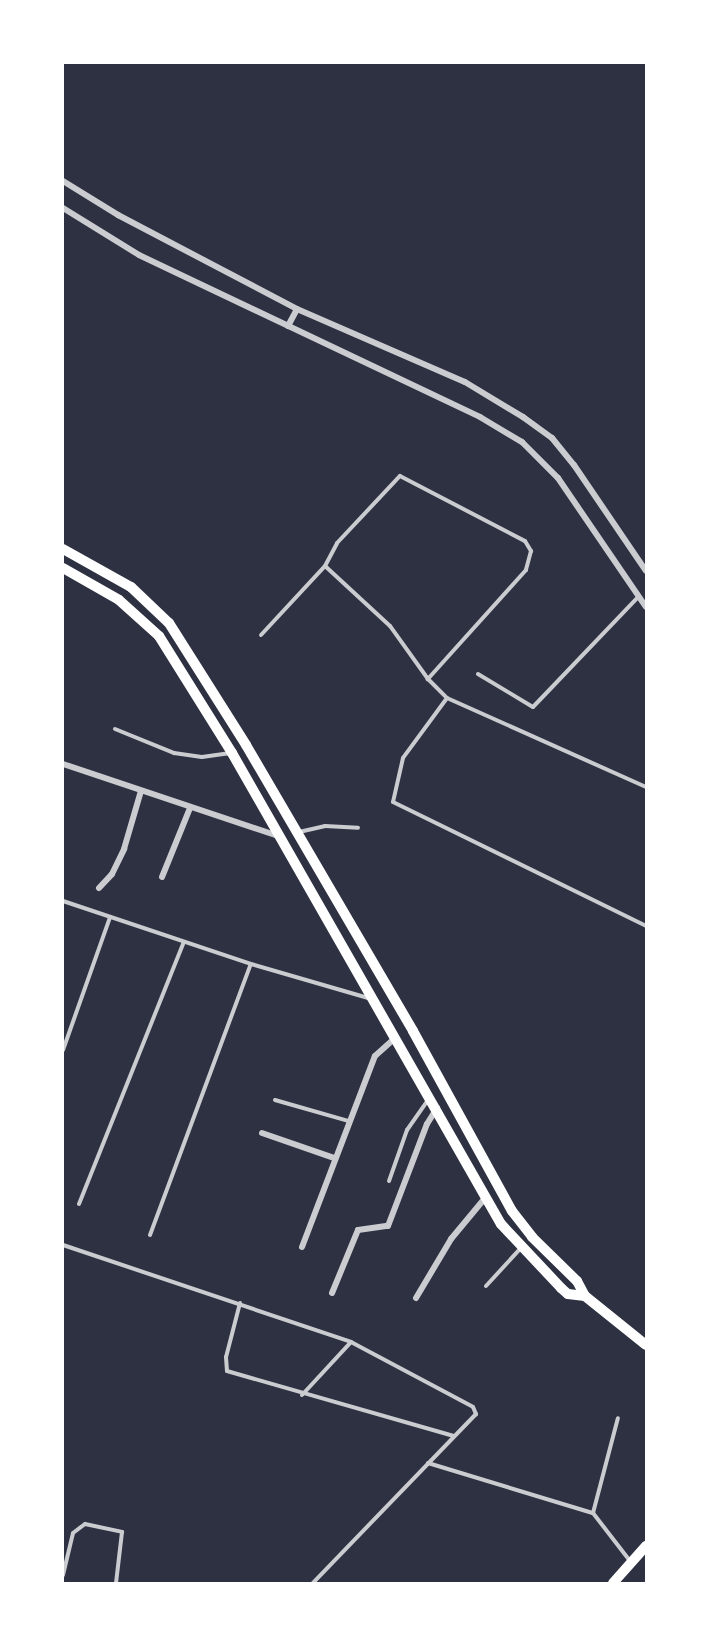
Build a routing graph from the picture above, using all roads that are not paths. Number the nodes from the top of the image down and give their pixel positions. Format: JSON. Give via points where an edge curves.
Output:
{"nodes":[{"id":1,"x":63,"y":181,"type":"edge"},
{"id":2,"x":63,"y":208,"type":"edge"},
{"id":3,"x":297,"y":309,"type":"junction"},
{"id":4,"x":288,"y":327,"type":"junction"},
{"id":5,"x":63,"y":549,"type":"edge"},
{"id":6,"x":325,"y":566,"type":"junction"},
{"id":7,"x":63,"y":568,"type":"edge"},
{"id":8,"x":646,"y":572,"type":"edge"},
{"id":9,"x":638,"y":597,"type":"junction"},
{"id":10,"x":646,"y":606,"type":"edge"},
{"id":11,"x":261,"y":635,"type":"dead end"},
{"id":12,"x":478,"y":674,"type":"dead end"},
{"id":13,"x":428,"y":679,"type":"junction"},
{"id":14,"x":447,"y":698,"type":"junction"},
{"id":15,"x":115,"y":729,"type":"dead end"},
{"id":16,"x":232,"y":753,"type":"junction"},
{"id":17,"x":63,"y":764,"type":"edge"},
{"id":18,"x":646,"y":787,"type":"edge"},
{"id":19,"x":141,"y":791,"type":"junction"},
{"id":20,"x":190,"y":808,"type":"junction"},
{"id":21,"x":358,"y":828,"type":"dead end"},
{"id":22,"x":296,"y":832,"type":"junction"},
{"id":23,"x":278,"y":836,"type":"junction"},
{"id":24,"x":162,"y":877,"type":"dead end"},
{"id":25,"x":99,"y":888,"type":"dead end"},
{"id":26,"x":63,"y":901,"type":"edge"},
{"id":27,"x":110,"y":917,"type":"junction"},
{"id":28,"x":646,"y":926,"type":"edge"},
{"id":29,"x":184,"y":942,"type":"junction"},
{"id":30,"x":251,"y":964,"type":"junction"},
{"id":31,"x":373,"y":999,"type":"junction"},
{"id":32,"x":395,"y":1038,"type":"junction"},
{"id":33,"x":63,"y":1050,"type":"edge"},
{"id":34,"x":431,"y":1097,"type":"junction"},
{"id":35,"x":275,"y":1100,"type":"dead end"},
{"id":36,"x":438,"y":1107,"type":"junction"},
{"id":37,"x":348,"y":1121,"type":"junction"},
{"id":38,"x":262,"y":1133,"type":"dead end"},
{"id":39,"x":334,"y":1158,"type":"junction"},
{"id":40,"x":389,"y":1181,"type":"dead end"},
{"id":41,"x":485,"y":1198,"type":"junction"},
{"id":42,"x":79,"y":1204,"type":"dead end"},
{"id":43,"x":150,"y":1235,"type":"dead end"},
{"id":44,"x":63,"y":1245,"type":"edge"},
{"id":45,"x":302,"y":1247,"type":"dead end"},
{"id":46,"x":521,"y":1248,"type":"junction"},
{"id":47,"x":486,"y":1286,"type":"dead end"},
{"id":48,"x":332,"y":1293,"type":"dead end"},
{"id":49,"x":585,"y":1296,"type":"junction"},
{"id":50,"x":416,"y":1298,"type":"dead end"},
{"id":51,"x":240,"y":1303,"type":"junction"},
{"id":52,"x":351,"y":1342,"type":"junction"},
{"id":53,"x":646,"y":1345,"type":"edge"},
{"id":54,"x":302,"y":1395,"type":"junction"},
{"id":55,"x":618,"y":1418,"type":"dead end"},
{"id":56,"x":453,"y":1436,"type":"junction"},
{"id":57,"x":428,"y":1463,"type":"junction"},
{"id":58,"x":592,"y":1513,"type":"junction"},
{"id":59,"x":646,"y":1546,"type":"edge"},
{"id":60,"x":631,"y":1563,"type":"junction"},
{"id":61,"x":63,"y":1575,"type":"edge"},
{"id":62,"x":116,"y":1583,"type":"edge"},
{"id":63,"x":313,"y":1583,"type":"edge"},
{"id":64,"x":613,"y":1583,"type":"edge"}],
"edges":[{"from":1,"to":3,"type":"street","via":[[118,215]]},
{"from":2,"to":4,"type":"street","via":[[139,255]]},
{"from":3,"to":4,"type":"street"},
{"from":3,"to":8,"type":"street","via":[[465,382],[544,433],[574,465]]},
{"from":4,"to":9,"type":"street","via":[[480,417],[522,442],[558,478]]},
{"from":5,"to":22,"type":"main road","via":[[131,587],[169,623]]},
{"from":6,"to":11,"type":"lane"},
{"from":6,"to":13,"type":"lane","via":[[390,626]]},
{"from":6,"to":13,"type":"lane","via":[[329,552],[400,476],[525,541],[531,551],[526,570]]},
{"from":7,"to":16,"type":"main road","via":[[119,600],[159,636]]},
{"from":9,"to":10,"type":"street"},
{"from":9,"to":12,"type":"lane","via":[[533,707]]},
{"from":13,"to":14,"type":"lane"},
{"from":14,"to":18,"type":"lane"},
{"from":14,"to":28,"type":"lane","via":[[403,758],[393,802]]},
{"from":15,"to":16,"type":"lane","via":[[174,753],[202,757]]},
{"from":16,"to":23,"type":"main road"},
{"from":17,"to":19,"type":"street"},
{"from":19,"to":20,"type":"street"},
{"from":19,"to":25,"type":"street","via":[[124,849],[112,874]]},
{"from":20,"to":23,"type":"street"},
{"from":20,"to":24,"type":"street"},
{"from":21,"to":22,"type":"lane","via":[[325,826]]},
{"from":22,"to":49,"type":"main road","via":[[413,1031],[512,1211],[532,1237],[577,1281]]},
{"from":23,"to":31,"type":"main road"},
{"from":26,"to":27,"type":"lane"},
{"from":27,"to":29,"type":"lane"},
{"from":27,"to":33,"type":"lane"},
{"from":29,"to":30,"type":"lane"},
{"from":29,"to":42,"type":"lane"},
{"from":30,"to":31,"type":"lane"},
{"from":30,"to":43,"type":"lane"},
{"from":31,"to":32,"type":"main road"},
{"from":32,"to":34,"type":"main road"},
{"from":32,"to":37,"type":"street","via":[[375,1056]]},
{"from":34,"to":36,"type":"main road"},
{"from":34,"to":40,"type":"lane","via":[[407,1130]]},
{"from":35,"to":37,"type":"lane"},
{"from":36,"to":41,"type":"main road"},
{"from":36,"to":48,"type":"street","via":[[427,1124],[388,1226],[358,1230]]},
{"from":37,"to":39,"type":"street"},
{"from":38,"to":39,"type":"street"},
{"from":39,"to":45,"type":"street"},
{"from":41,"to":46,"type":"main road"},
{"from":41,"to":50,"type":"street","via":[[451,1239]]},
{"from":44,"to":51,"type":"lane"},
{"from":46,"to":47,"type":"lane"},
{"from":46,"to":49,"type":"main road","via":[[568,1294]]},
{"from":49,"to":53,"type":"main road"},
{"from":51,"to":52,"type":"lane"},
{"from":51,"to":54,"type":"lane","via":[[226,1357],[227,1371]]},
{"from":52,"to":54,"type":"lane"},
{"from":52,"to":56,"type":"lane","via":[[465,1399],[476,1414]]},
{"from":54,"to":56,"type":"lane"},
{"from":55,"to":58,"type":"lane"},
{"from":56,"to":57,"type":"lane"},
{"from":57,"to":58,"type":"lane"},
{"from":57,"to":63,"type":"lane"},
{"from":58,"to":60,"type":"lane"},
{"from":59,"to":60,"type":"main road"},
{"from":60,"to":64,"type":"main road"},
{"from":61,"to":62,"type":"lane","via":[[73,1533],[85,1524],[122,1532]]}]}
